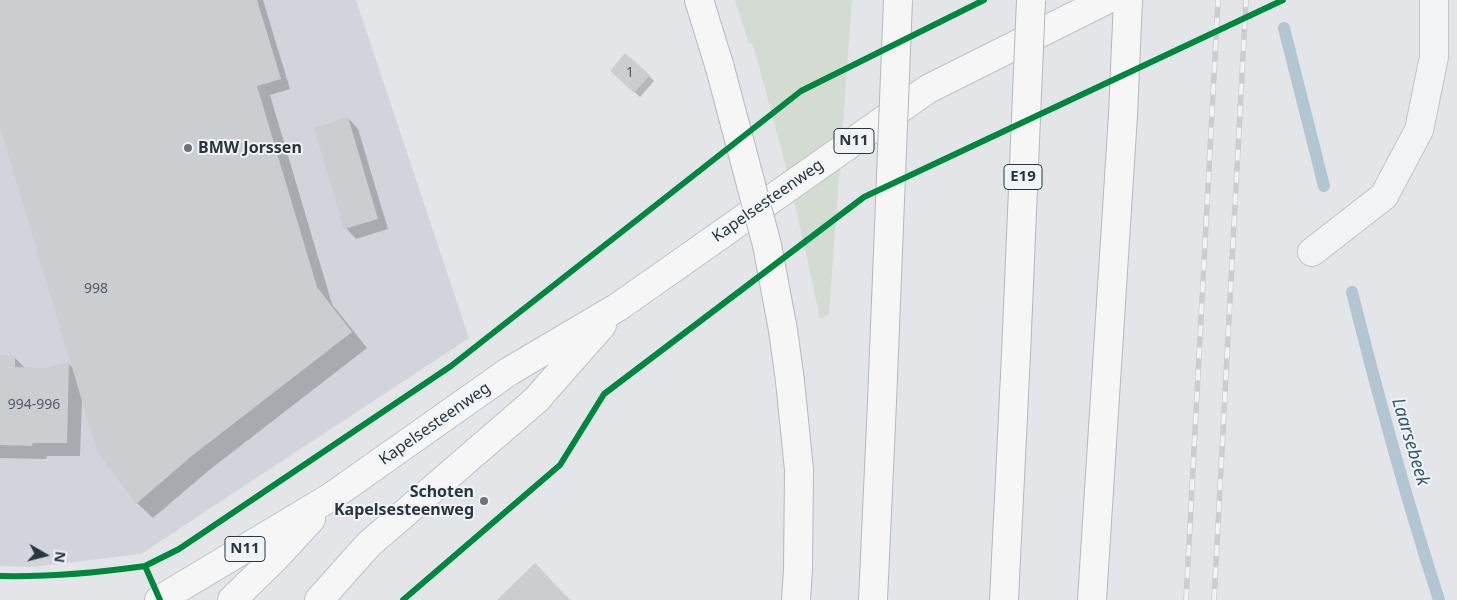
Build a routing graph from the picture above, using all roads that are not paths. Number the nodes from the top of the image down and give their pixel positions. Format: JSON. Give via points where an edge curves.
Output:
{"nodes":[{"id":1,"x":699,"y":0,"type":"edge"},
{"id":2,"x":898,"y":0,"type":"edge"},
{"id":3,"x":1031,"y":0,"type":"edge"},
{"id":4,"x":1106,"y":0,"type":"edge"},
{"id":5,"x":1128,"y":0,"type":"edge"},
{"id":6,"x":1434,"y":0,"type":"edge"},
{"id":7,"x":1312,"y":252,"type":"dead end"},
{"id":8,"x":618,"y":307,"type":"junction"},
{"id":9,"x":331,"y":497,"type":"junction"},
{"id":10,"x":368,"y":544,"type":"junction"},
{"id":11,"x":159,"y":600,"type":"edge"},
{"id":12,"x":232,"y":600,"type":"edge"},
{"id":13,"x":319,"y":600,"type":"edge"},
{"id":14,"x":345,"y":600,"type":"edge"},
{"id":15,"x":796,"y":600,"type":"edge"},
{"id":16,"x":873,"y":600,"type":"edge"},
{"id":17,"x":1004,"y":600,"type":"edge"},
{"id":18,"x":1092,"y":600,"type":"edge"}],
"edges":[{"from":1,"to":15,"type":"main road","bridge":true,"via":[[767,245],[790,381],[799,470]]},
{"from":2,"to":16,"type":"main road","bridge":true},
{"from":3,"to":17,"type":"main road","number":"E19","bridge":true},
{"from":4,"to":8,"type":"main road","name":"Kapelsesteenweg","number":"N11","via":[[928,89]]},
{"from":5,"to":18,"type":"main road"},
{"from":6,"to":7,"type":"lane","via":[[1434,57],[1419,130],[1384,196]]},
{"from":8,"to":9,"type":"main road","name":"Kapelsesteenweg","number":"N11","via":[[508,372]]},
{"from":8,"to":10,"type":"main road","name":"Kapelsesteenweg","number":"N11","via":[[536,400]]},
{"from":9,"to":11,"type":"main road","name":"Kapelsesteenweg","number":"N11"},
{"from":9,"to":12,"type":"main road","name":"Kapelsesteenweg","number":"N11"},
{"from":10,"to":13,"type":"main road","name":"Kapelsesteenweg","number":"N11"},
{"from":10,"to":14,"type":"main road","number":"N11"}]}
